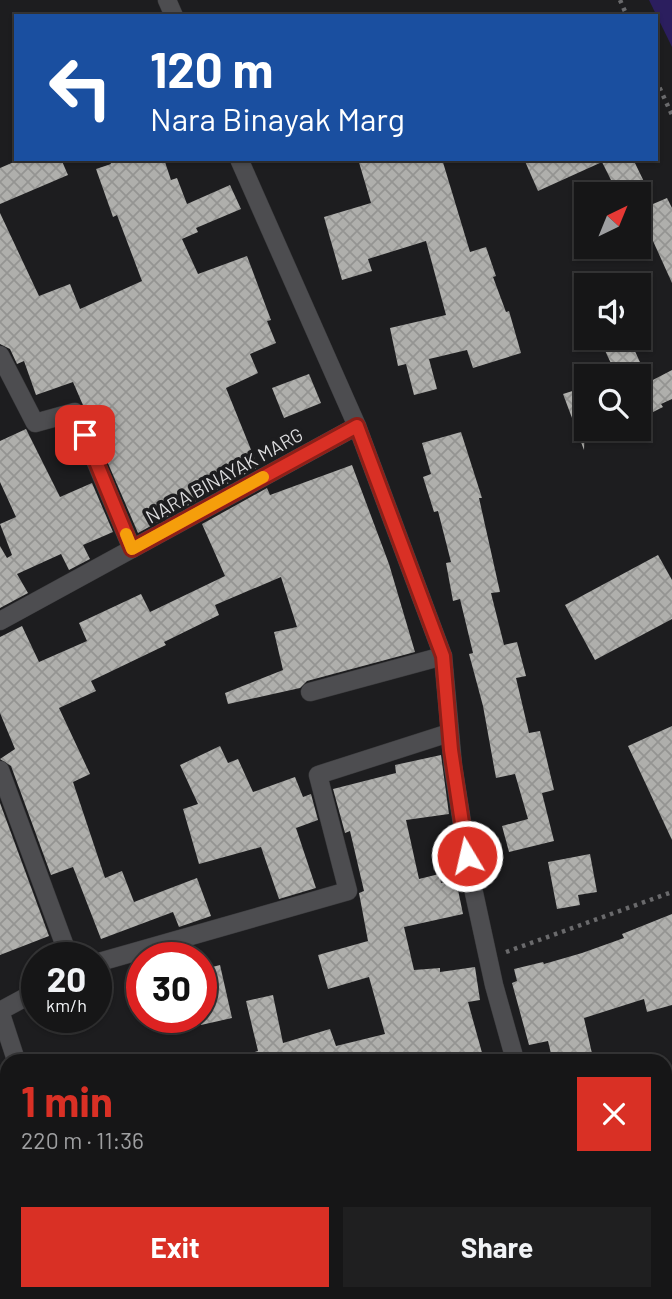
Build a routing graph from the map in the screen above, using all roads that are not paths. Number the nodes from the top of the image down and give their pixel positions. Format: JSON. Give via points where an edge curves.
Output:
{"nodes":[{"id":1,"x":240,"y":161,"type":"edge"},
{"id":2,"x":0,"y":355,"type":"edge"},
{"id":3,"x":357,"y":426,"type":"junction"},
{"id":4,"x":132,"y":549,"type":"junction"},
{"id":5,"x":0,"y":621,"type":"edge"},
{"id":6,"x":443,"y":656,"type":"junction"},
{"id":7,"x":310,"y":692,"type":"dead end"},
{"id":8,"x":449,"y":733,"type":"junction"},
{"id":9,"x":0,"y":770,"type":"edge"},
{"id":10,"x":63,"y":942,"type":"edge"},
{"id":11,"x":112,"y":958,"type":"edge"},
{"id":12,"x":21,"y":1000,"type":"edge"},
{"id":13,"x":14,"y":1054,"type":"edge"},
{"id":14,"x":513,"y":1054,"type":"edge"}],
"edges":[{"from":1,"to":3,"type":"street"},
{"from":2,"to":4,"type":"street","via":[[35,423],[75,412]]},
{"from":3,"to":4,"type":"street","name":"NARA BINAYAK MARG"},
{"from":3,"to":6,"type":"street"},
{"from":4,"to":5,"type":"street","name":"NARA BINAYAK MARG"},
{"from":6,"to":7,"type":"street"},
{"from":6,"to":8,"type":"street"},
{"from":8,"to":11,"type":"street","via":[[318,775],[348,891]]},
{"from":8,"to":14,"type":"street","via":[[471,879]]},
{"from":9,"to":10,"type":"street"},
{"from":12,"to":13,"type":"street","via":[[0,1011]]}]}
